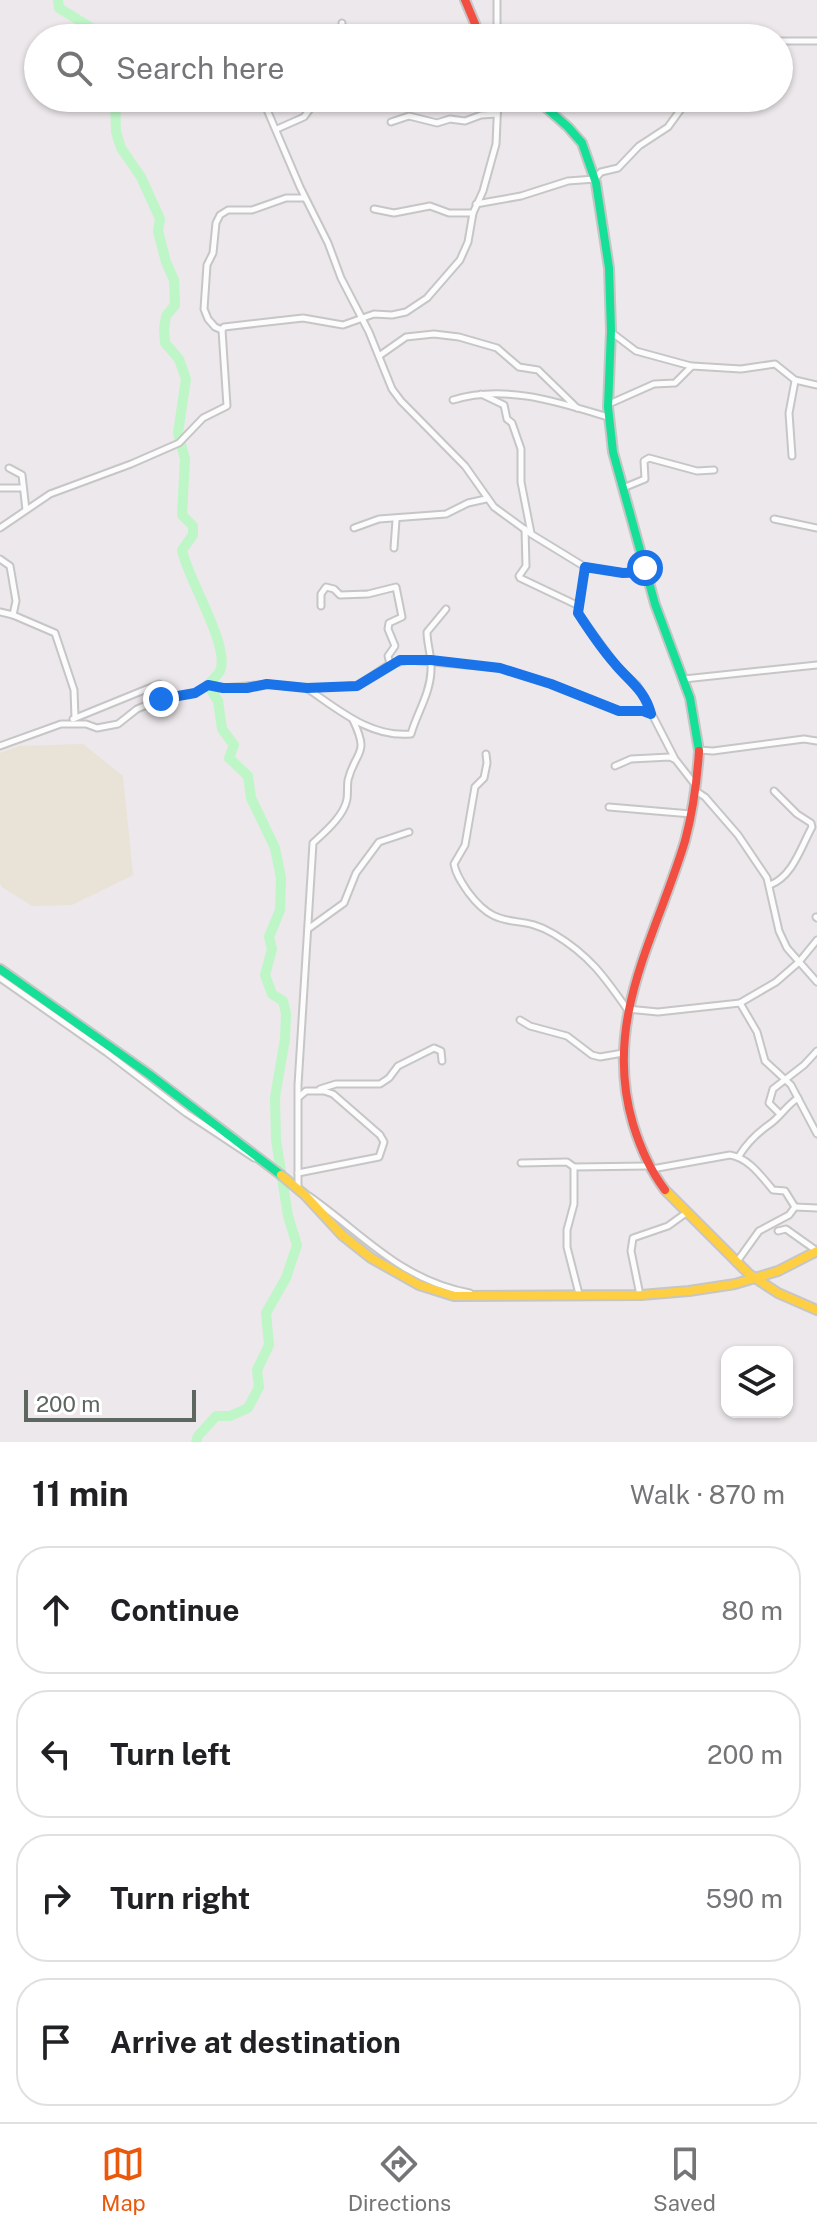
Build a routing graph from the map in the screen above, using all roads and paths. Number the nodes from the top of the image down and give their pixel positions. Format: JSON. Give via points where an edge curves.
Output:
{"nodes":[{"id":1,"x":465,"y":0,"type":"edge"},
{"id":2,"x":497,"y":0,"type":"edge"},
{"id":3,"x":475,"y":24,"type":"edge"},
{"id":4,"x":497,"y":24,"type":"edge"},
{"id":5,"x":793,"y":41,"type":"edge"},
{"id":6,"x":817,"y":41,"type":"edge"},
{"id":7,"x":269,"y":112,"type":"edge"},
{"id":8,"x":308,"y":112,"type":"edge"},
{"id":9,"x":552,"y":112,"type":"edge"},
{"id":10,"x":679,"y":112,"type":"edge"},
{"id":11,"x":497,"y":114,"type":"joint"},
{"id":12,"x":391,"y":122,"type":"dead end"},
{"id":13,"x":277,"y":129,"type":"junction"},
{"id":14,"x":595,"y":179,"type":"junction"},
{"id":15,"x":306,"y":198,"type":"junction"},
{"id":16,"x":476,"y":204,"type":"junction"},
{"id":17,"x":374,"y":209,"type":"dead end"},
{"id":18,"x":473,"y":213,"type":"junction"},
{"id":19,"x":361,"y":317,"type":"junction"},
{"id":20,"x":222,"y":330,"type":"junction"},
{"id":21,"x":611,"y":332,"type":"junction"},
{"id":22,"x":379,"y":356,"type":"junction"},
{"id":23,"x":692,"y":366,"type":"junction"},
{"id":24,"x":795,"y":380,"type":"junction"},
{"id":25,"x":817,"y":385,"type":"edge"},
{"id":26,"x":481,"y":394,"type":"junction"},
{"id":27,"x":453,"y":400,"type":"dead end"},
{"id":28,"x":608,"y":404,"type":"junction"},
{"id":29,"x":577,"y":408,"type":"junction"},
{"id":30,"x":608,"y":417,"type":"junction"},
{"id":31,"x":792,"y":456,"type":"dead end"},
{"id":32,"x":9,"y":468,"type":"dead end"},
{"id":33,"x":714,"y":470,"type":"dead end"},
{"id":34,"x":0,"y":488,"type":"edge"},
{"id":35,"x":22,"y":488,"type":"junction"},
{"id":36,"x":623,"y":488,"type":"junction"},
{"id":37,"x":486,"y":499,"type":"junction"},
{"id":38,"x":26,"y":510,"type":"junction"},
{"id":39,"x":396,"y":519,"type":"junction"},
{"id":40,"x":774,"y":519,"type":"dead end"},
{"id":41,"x":0,"y":528,"type":"edge"},
{"id":42,"x":354,"y":528,"type":"dead end"},
{"id":43,"x":817,"y":528,"type":"edge"},
{"id":44,"x":525,"y":529,"type":"junction"},
{"id":45,"x":531,"y":534,"type":"junction"},
{"id":46,"x":394,"y":548,"type":"dead end"},
{"id":47,"x":0,"y":559,"type":"edge"},
{"id":48,"x":585,"y":567,"type":"junction"},
{"id":49,"x":646,"y":572,"type":"junction"},
{"id":50,"x":321,"y":606,"type":"dead end"},
{"id":51,"x":579,"y":606,"type":"junction"},
{"id":52,"x":446,"y":609,"type":"dead end"},
{"id":53,"x":0,"y":612,"type":"edge"},
{"id":54,"x":13,"y":615,"type":"junction"},
{"id":55,"x":431,"y":660,"type":"junction"},
{"id":56,"x":390,"y":664,"type":"junction"},
{"id":57,"x":817,"y":665,"type":"edge"},
{"id":58,"x":684,"y":679,"type":"junction"},
{"id":59,"x":159,"y":684,"type":"dead end"},
{"id":60,"x":307,"y":688,"type":"junction"},
{"id":61,"x":651,"y":714,"type":"junction"},
{"id":62,"x":75,"y":718,"type":"junction"},
{"id":63,"x":353,"y":720,"type":"junction"},
{"id":64,"x":61,"y":724,"type":"junction"},
{"id":65,"x":817,"y":741,"type":"edge"},
{"id":66,"x":0,"y":746,"type":"edge"},
{"id":67,"x":699,"y":750,"type":"junction"},
{"id":68,"x":486,"y":754,"type":"dead end"},
{"id":69,"x":675,"y":759,"type":"junction"},
{"id":70,"x":615,"y":766,"type":"dead end"},
{"id":71,"x":696,"y":789,"type":"junction"},
{"id":72,"x":774,"y":791,"type":"dead end"},
{"id":73,"x":609,"y":807,"type":"dead end"},
{"id":74,"x":691,"y":814,"type":"junction"},
{"id":75,"x":409,"y":832,"type":"dead end"},
{"id":76,"x":770,"y":885,"type":"junction"},
{"id":77,"x":308,"y":930,"type":"junction"},
{"id":78,"x":817,"y":940,"type":"edge"},
{"id":79,"x":799,"y":962,"type":"junction"},
{"id":80,"x":0,"y":969,"type":"edge"},
{"id":81,"x":0,"y":978,"type":"edge"},
{"id":82,"x":817,"y":982,"type":"edge"},
{"id":83,"x":740,"y":1003,"type":"junction"},
{"id":84,"x":627,"y":1009,"type":"junction"},
{"id":85,"x":520,"y":1020,"type":"dead end"},
{"id":86,"x":817,"y":1051,"type":"edge"},
{"id":87,"x":623,"y":1053,"type":"junction"},
{"id":88,"x":442,"y":1061,"type":"dead end"},
{"id":89,"x":783,"y":1079,"type":"junction"},
{"id":90,"x":316,"y":1090,"type":"junction"},
{"id":91,"x":798,"y":1098,"type":"junction"},
{"id":92,"x":298,"y":1100,"type":"junction"},
{"id":93,"x":779,"y":1113,"type":"junction"},
{"id":94,"x":817,"y":1134,"type":"edge"},
{"id":95,"x":739,"y":1156,"type":"junction"},
{"id":96,"x":521,"y":1163,"type":"dead end"},
{"id":97,"x":268,"y":1167,"type":"junction"},
{"id":98,"x":574,"y":1167,"type":"junction"},
{"id":99,"x":650,"y":1168,"type":"junction"},
{"id":100,"x":298,"y":1173,"type":"junction"},
{"id":101,"x":298,"y":1188,"type":"junction"},
{"id":102,"x":795,"y":1207,"type":"junction"},
{"id":103,"x":817,"y":1208,"type":"edge"},
{"id":104,"x":686,"y":1213,"type":"junction"},
{"id":105,"x":778,"y":1231,"type":"dead end"},
{"id":106,"x":817,"y":1251,"type":"edge"},
{"id":107,"x":736,"y":1263,"type":"junction"},
{"id":108,"x":756,"y":1280,"type":"junction"},
{"id":109,"x":579,"y":1294,"type":"junction"},
{"id":110,"x":640,"y":1295,"type":"junction"},
{"id":111,"x":817,"y":1310,"type":"edge"}],
"edges":[{"from":1,"to":3,"type":"street"},
{"from":2,"to":4,"type":"street"},
{"from":5,"to":6,"type":"street"},
{"from":7,"to":13,"type":"street"},
{"from":8,"to":13,"type":"street"},
{"from":9,"to":14,"type":"street","via":[[582,142]]},
{"from":10,"to":14,"type":"street","via":[[618,168]]},
{"from":11,"to":12,"type":"street","via":[[437,123],[409,116]]},
{"from":11,"to":16,"type":"street","via":[[496,144]]},
{"from":13,"to":15,"type":"street"},
{"from":14,"to":16,"type":"street"},
{"from":14,"to":21,"type":"street","via":[[607,254]]},
{"from":15,"to":19,"type":"street"},
{"from":15,"to":20,"type":"street","via":[[220,215],[207,265],[204,309]]},
{"from":16,"to":18,"type":"street"},
{"from":17,"to":18,"type":"street","via":[[394,213],[430,206]]},
{"from":18,"to":19,"type":"street","via":[[460,260],[431,294],[406,312]]},
{"from":19,"to":20,"type":"street","via":[[343,325],[303,318]]},
{"from":19,"to":22,"type":"street"},
{"from":20,"to":38,"type":"street","via":[[227,406],[203,418],[179,443],[50,494]]},
{"from":21,"to":23,"type":"street","via":[[636,351]]},
{"from":21,"to":28,"type":"street"},
{"from":22,"to":29,"type":"street","via":[[406,337],[459,337],[497,348],[519,367],[538,370]]},
{"from":22,"to":37,"type":"street","via":[[392,389],[465,466]]},
{"from":23,"to":24,"type":"street","via":[[741,369],[775,364]]},
{"from":23,"to":28,"type":"street","via":[[675,383],[654,384]]},
{"from":24,"to":25,"type":"street"},
{"from":24,"to":31,"type":"street","via":[[789,413]]},
{"from":26,"to":27,"type":"street"},
{"from":26,"to":29,"type":"street","via":[[533,396]]},
{"from":26,"to":45,"type":"street","via":[[504,405],[512,423],[521,449]]},
{"from":28,"to":30,"type":"street"},
{"from":29,"to":30,"type":"street"},
{"from":30,"to":36,"type":"street"},
{"from":32,"to":35,"type":"street","via":[[22,475]]},
{"from":33,"to":36,"type":"street","via":[[697,471],[649,458],[644,461],[645,479]]},
{"from":34,"to":35,"type":"street"},
{"from":35,"to":38,"type":"street"},
{"from":36,"to":49,"type":"street"},
{"from":37,"to":39,"type":"street","via":[[446,514]]},
{"from":37,"to":44,"type":"street"},
{"from":38,"to":41,"type":"street"},
{"from":39,"to":42,"type":"street"},
{"from":39,"to":46,"type":"street"},
{"from":40,"to":43,"type":"street"},
{"from":44,"to":45,"type":"street"},
{"from":44,"to":51,"type":"street","via":[[526,566],[520,578]]},
{"from":45,"to":48,"type":"street"},
{"from":47,"to":54,"type":"street","via":[[10,566]]},
{"from":48,"to":49,"type":"street"},
{"from":48,"to":51,"type":"street"},
{"from":49,"to":58,"type":"street"},
{"from":50,"to":56,"type":"street","via":[[326,587],[340,595],[396,587],[402,617],[389,623],[395,646],[388,656]]},
{"from":51,"to":61,"type":"street","via":[[585,624],[637,685]]},
{"from":52,"to":55,"type":"street","via":[[427,632]]},
{"from":53,"to":54,"type":"street"},
{"from":54,"to":62,"type":"street","via":[[55,633],[74,690]]},
{"from":55,"to":56,"type":"street"},
{"from":55,"to":61,"type":"street","via":[[500,668],[619,711]]},
{"from":55,"to":63,"type":"street","via":[[425,699],[411,734]]},
{"from":56,"to":60,"type":"street","via":[[357,686]]},
{"from":57,"to":58,"type":"street"},
{"from":58,"to":67,"type":"street"},
{"from":59,"to":62,"type":"street"},
{"from":60,"to":63,"type":"street"},
{"from":60,"to":64,"type":"street","via":[[208,685],[161,699],[118,724]]},
{"from":61,"to":69,"type":"street"},
{"from":62,"to":64,"type":"street"},
{"from":63,"to":77,"type":"street","via":[[361,749],[344,807],[327,834],[313,843]]},
{"from":64,"to":66,"type":"street"},
{"from":65,"to":67,"type":"street"},
{"from":67,"to":71,"type":"street"},
{"from":68,"to":84,"type":"street","via":[[465,845],[454,864],[462,883],[490,916],[538,925],[572,945],[593,962]]},
{"from":69,"to":70,"type":"street","via":[[631,759]]},
{"from":69,"to":71,"type":"street"},
{"from":71,"to":74,"type":"street"},
{"from":71,"to":76,"type":"street","via":[[738,835]]},
{"from":72,"to":76,"type":"street","via":[[812,827],[788,873]]},
{"from":73,"to":74,"type":"street"},
{"from":74,"to":84,"type":"street"},
{"from":75,"to":77,"type":"street","via":[[379,842],[356,873],[344,903]]},
{"from":76,"to":79,"type":"street","via":[[779,931]]},
{"from":77,"to":92,"type":"street"},
{"from":78,"to":79,"type":"street"},
{"from":79,"to":82,"type":"street"},
{"from":79,"to":83,"type":"street"},
{"from":80,"to":97,"type":"street","via":[[129,1058]]},
{"from":81,"to":97,"type":"street"},
{"from":83,"to":84,"type":"street","via":[[658,1012]]},
{"from":83,"to":89,"type":"street","via":[[757,1032],[765,1061]]},
{"from":84,"to":87,"type":"street"},
{"from":85,"to":87,"type":"street","via":[[567,1036],[592,1055]]},
{"from":86,"to":89,"type":"street"},
{"from":87,"to":99,"type":"street","via":[[635,1132]]},
{"from":88,"to":90,"type":"street","via":[[441,1051],[434,1048],[398,1066],[380,1084],[336,1084]]},
{"from":89,"to":91,"type":"street"},
{"from":89,"to":93,"type":"street","via":[[769,1103]]},
{"from":90,"to":92,"type":"street"},
{"from":90,"to":100,"type":"street","via":[[341,1099],[384,1142],[372,1161]]},
{"from":91,"to":93,"type":"street"},
{"from":91,"to":94,"type":"street"},
{"from":92,"to":100,"type":"street"},
{"from":93,"to":95,"type":"street"},
{"from":95,"to":99,"type":"street"},
{"from":95,"to":102,"type":"street","via":[[773,1190],[785,1191]]},
{"from":96,"to":98,"type":"street","via":[[567,1162]]},
{"from":97,"to":101,"type":"street"},
{"from":98,"to":99,"type":"street"},
{"from":98,"to":109,"type":"street","via":[[567,1247]]},
{"from":99,"to":104,"type":"street"},
{"from":100,"to":101,"type":"street"},
{"from":101,"to":109,"type":"street","via":[[354,1248],[443,1293]]},
{"from":102,"to":103,"type":"street"},
{"from":102,"to":107,"type":"street","via":[[759,1231]]},
{"from":104,"to":107,"type":"street"},
{"from":104,"to":110,"type":"street","via":[[668,1226],[633,1238]]},
{"from":105,"to":106,"type":"street","via":[[786,1229]]},
{"from":106,"to":108,"type":"street"},
{"from":107,"to":108,"type":"street"},
{"from":108,"to":110,"type":"street"},
{"from":108,"to":111,"type":"street"},
{"from":109,"to":110,"type":"street"}]}
